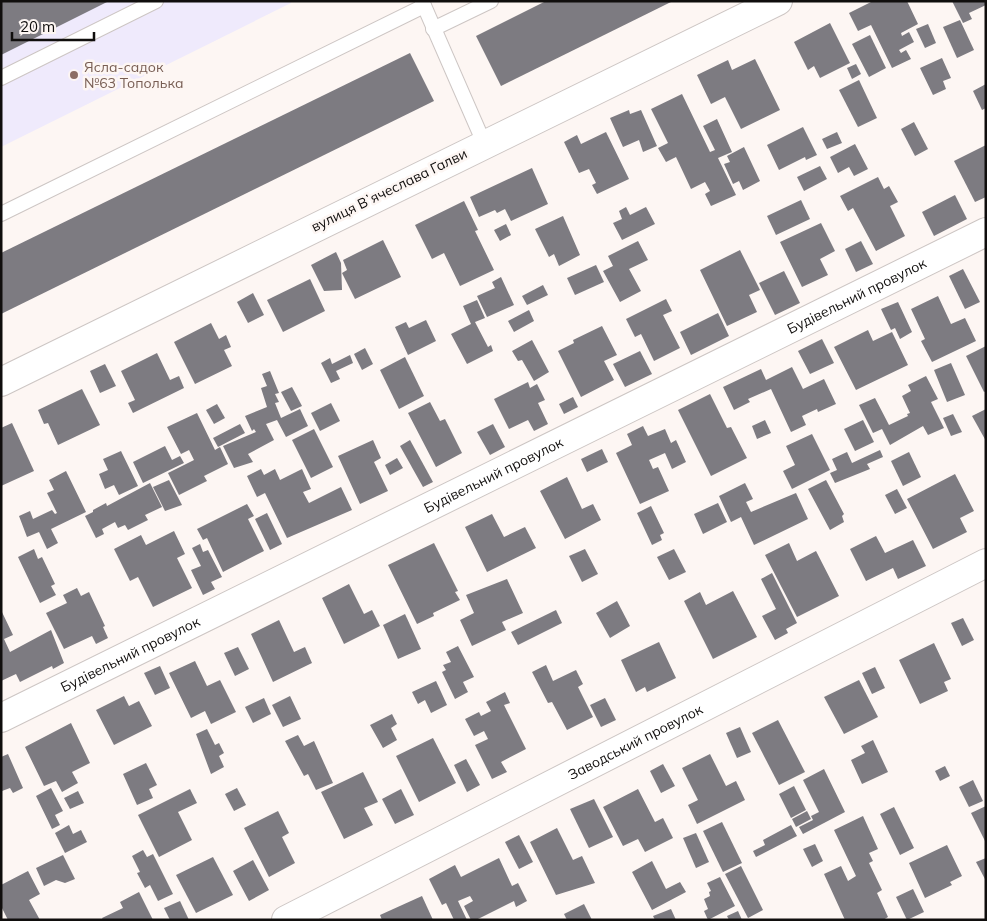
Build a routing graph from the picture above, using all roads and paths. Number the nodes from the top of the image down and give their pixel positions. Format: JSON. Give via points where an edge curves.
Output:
{"nodes":[{"id":1,"x":156,"y":1,"type":"edge"},
{"id":2,"x":491,"y":1,"type":"edge"},
{"id":3,"x":778,"y":1,"type":"edge"},
{"id":4,"x":423,"y":4,"type":"edge"},
{"id":5,"x":433,"y":29,"type":"junction"},
{"id":6,"x":1,"y":78,"type":"edge"},
{"id":7,"x":484,"y":143,"type":"junction"},
{"id":8,"x":1,"y":214,"type":"edge"},
{"id":9,"x":986,"y":232,"type":"edge"},
{"id":10,"x":1,"y":382,"type":"edge"},
{"id":11,"x":986,"y":563,"type":"edge"},
{"id":12,"x":1,"y":718,"type":"edge"},
{"id":13,"x":286,"y":920,"type":"edge"}],
"edges":[{"from":1,"to":6,"type":"lane"},
{"from":2,"to":5,"type":"lane"},
{"from":3,"to":7,"type":"street","name":"вулиця Вʼячеслава Галви"},
{"from":4,"to":5,"type":"lane"},
{"from":4,"to":8,"type":"lane"},
{"from":5,"to":7,"type":"lane"},
{"from":7,"to":10,"type":"street","name":"вулиця Вʼячеслава Галви"},
{"from":9,"to":12,"type":"street","name":"Будівельний провулок"},
{"from":11,"to":13,"type":"street","name":"Заводський провулок"}]}
